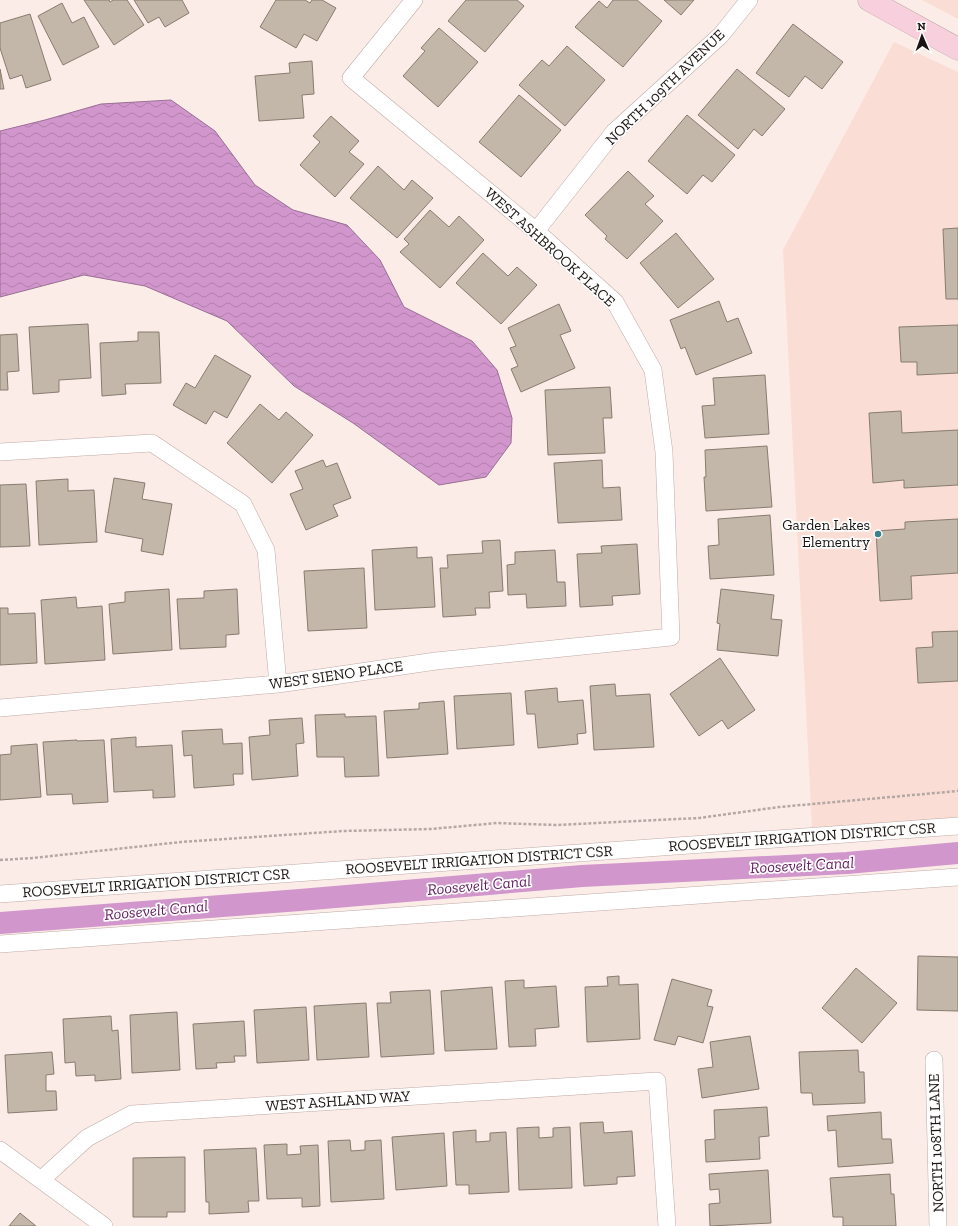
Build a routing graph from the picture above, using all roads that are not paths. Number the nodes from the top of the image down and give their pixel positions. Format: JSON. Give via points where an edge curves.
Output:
{"nodes":[{"id":1,"x":414,"y":0,"type":"edge"},
{"id":2,"x":749,"y":0,"type":"edge"},
{"id":3,"x":869,"y":0,"type":"edge"},
{"id":4,"x":958,"y":49,"type":"edge"},
{"id":5,"x":536,"y":231,"type":"junction"},
{"id":6,"x":0,"y":452,"type":"edge"},
{"id":7,"x":671,"y":636,"type":"joint"},
{"id":8,"x":278,"y":684,"type":"junction"},
{"id":9,"x":0,"y":708,"type":"edge"},
{"id":10,"x":958,"y":826,"type":"edge"},
{"id":11,"x":958,"y":877,"type":"edge"},
{"id":12,"x":0,"y":894,"type":"edge"},
{"id":13,"x":0,"y":944,"type":"edge"},
{"id":14,"x":934,"y":1060,"type":"dead end"},
{"id":15,"x":0,"y":1150,"type":"edge"},
{"id":16,"x":41,"y":1180,"type":"junction"},
{"id":17,"x":104,"y":1226,"type":"edge"},
{"id":18,"x":667,"y":1226,"type":"edge"},
{"id":19,"x":938,"y":1226,"type":"edge"}],
"edges":[{"from":1,"to":5,"type":"street","name":"WEST ASHBROOK PLACE","via":[[351,78]]},
{"from":2,"to":5,"type":"street","name":"NORTH 109TH AVENUE","via":[[721,35],[614,132]]},
{"from":3,"to":4,"type":"street"},
{"from":5,"to":7,"type":"street","name":"WEST ASHBROOK PLACE","via":[[615,302],[653,370],[664,452]]},
{"from":6,"to":8,"type":"street","via":[[152,443],[244,504],[266,550]]},
{"from":7,"to":8,"type":"street","name":"WEST SIENO PLACE","via":[[436,661]]},
{"from":8,"to":9,"type":"street","name":"WEST SIENO PLACE"},
{"from":10,"to":12,"type":"street","name":"ROOSEVELT IRRIGATION DISTRICT CSR"},
{"from":11,"to":13,"type":"street"},
{"from":14,"to":19,"type":"street","name":"NORTH 108TH LANE"},
{"from":15,"to":16,"type":"street"},
{"from":16,"to":17,"type":"street"},
{"from":16,"to":18,"type":"street","name":"WEST ASHLAND WAY","via":[[87,1138],[132,1114],[657,1081]]}]}
